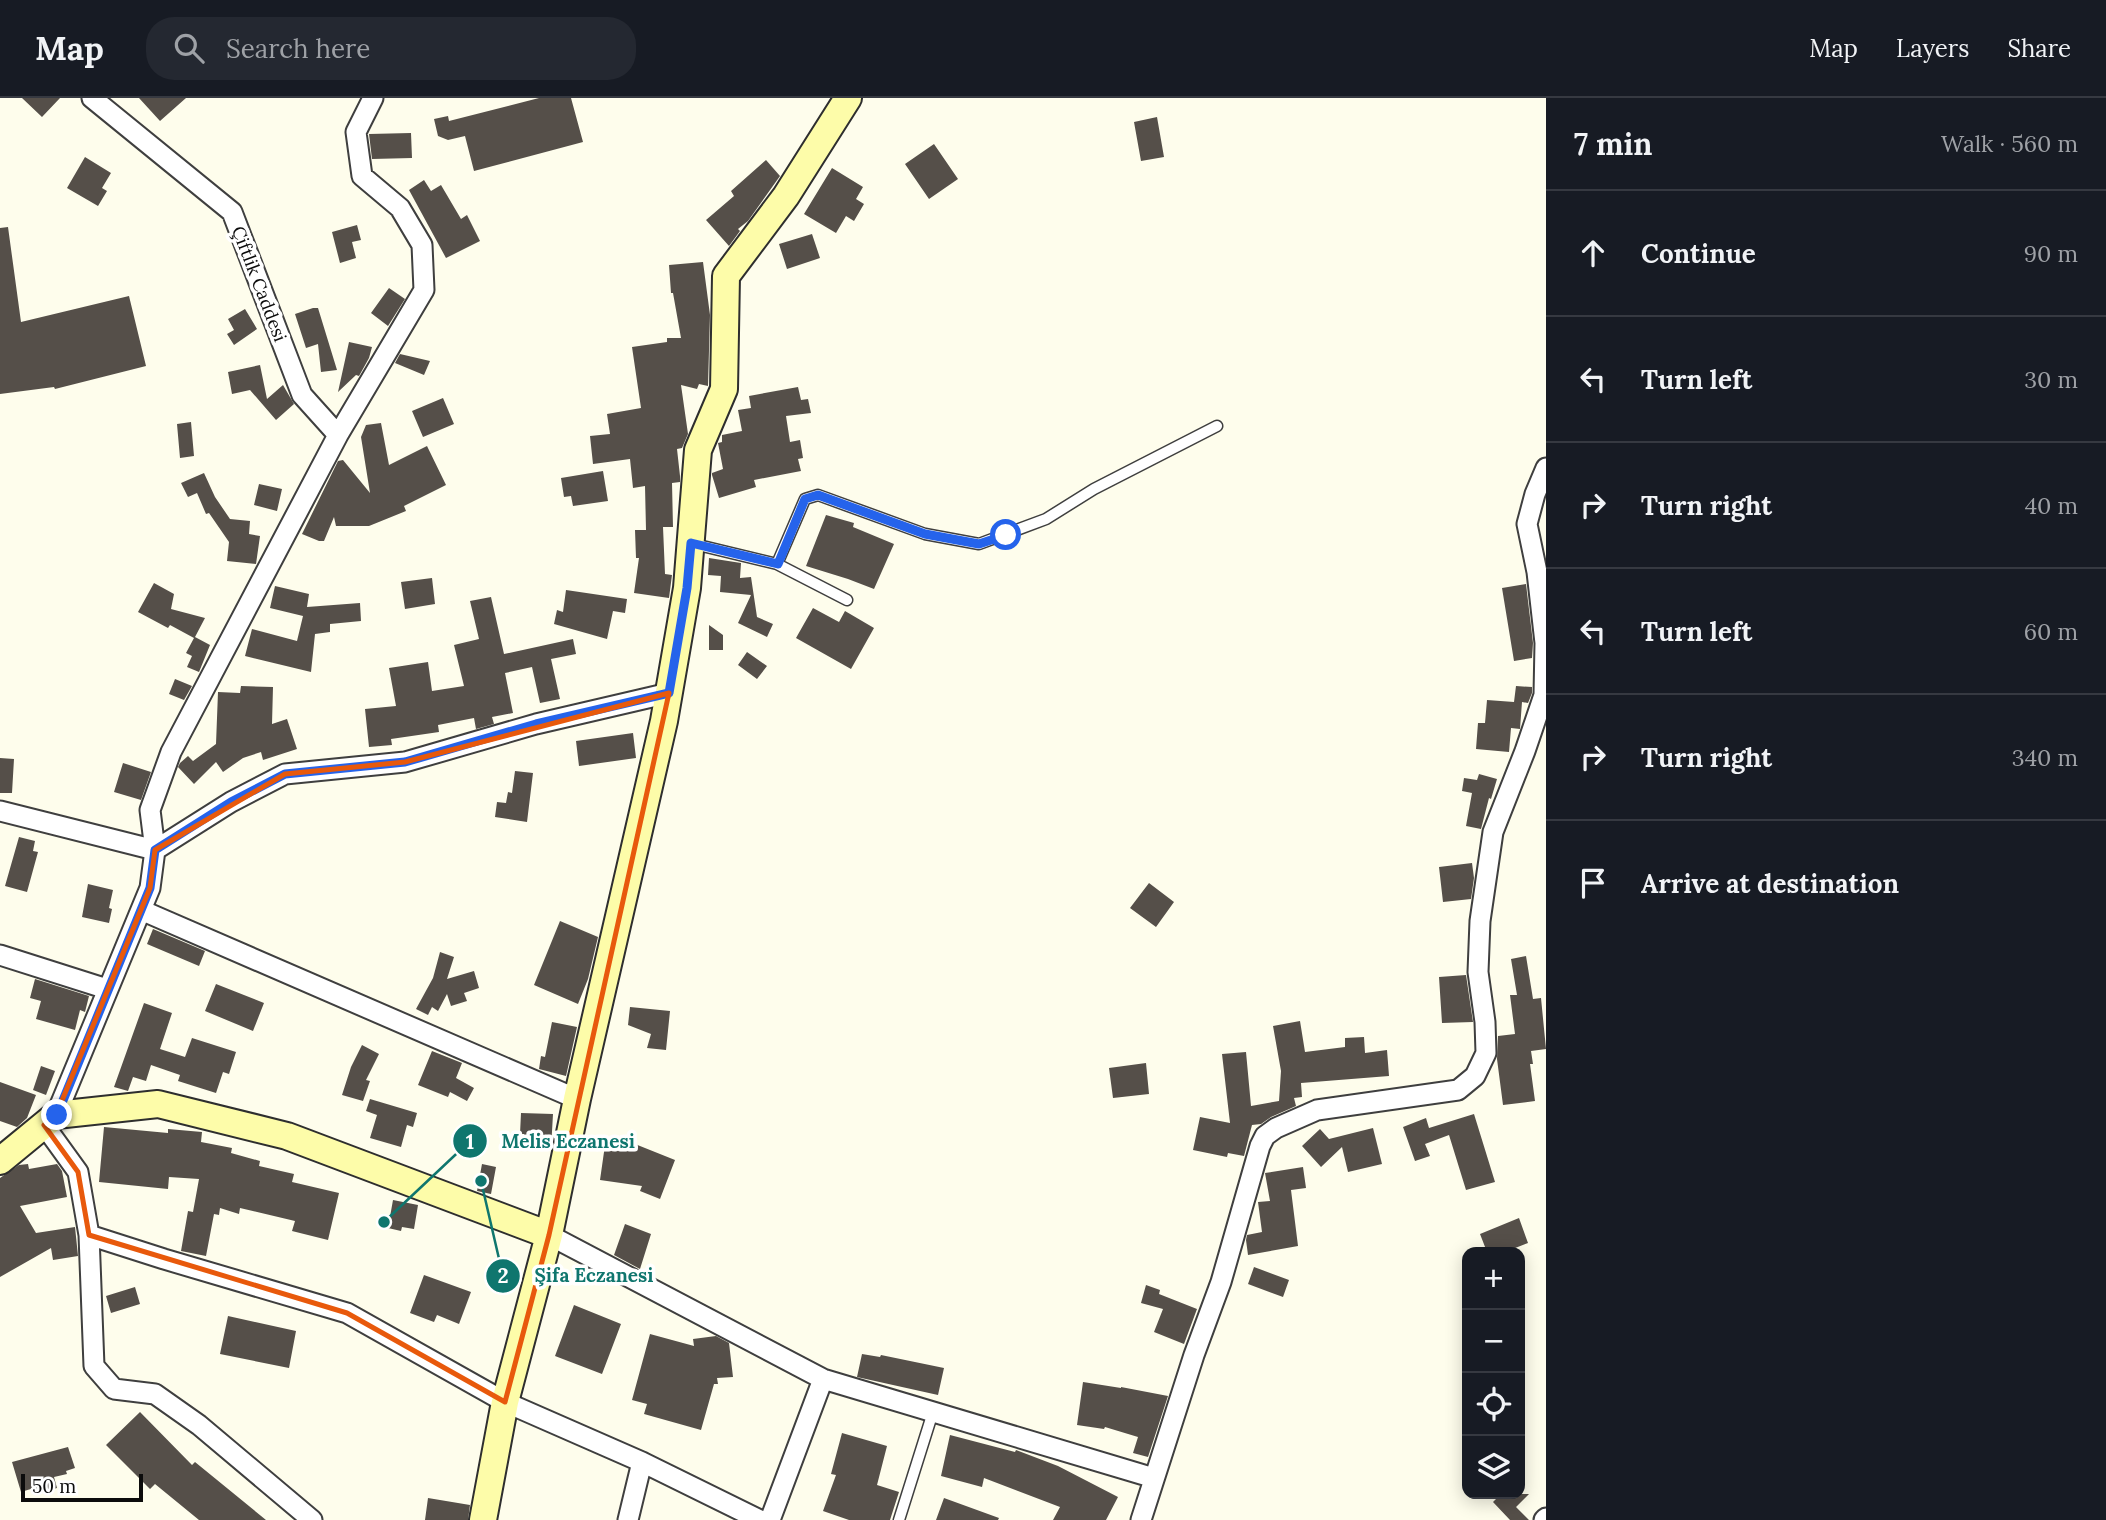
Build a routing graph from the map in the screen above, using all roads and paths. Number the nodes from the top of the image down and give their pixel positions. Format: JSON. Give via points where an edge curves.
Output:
{"nodes":[{"id":1,"x":92,"y":98,"type":"edge"},
{"id":2,"x":373,"y":98,"type":"edge"},
{"id":3,"x":848,"y":98,"type":"edge"},
{"id":4,"x":1217,"y":426,"type":"dead end"},
{"id":5,"x":338,"y":435,"type":"junction"},
{"id":6,"x":1546,"y":468,"type":"edge"},
{"id":7,"x":691,"y":543,"type":"junction"},
{"id":8,"x":778,"y":564,"type":"junction"},
{"id":9,"x":847,"y":600,"type":"dead end"},
{"id":10,"x":669,"y":693,"type":"junction"},
{"id":11,"x":0,"y":811,"type":"edge"},
{"id":12,"x":155,"y":850,"type":"junction"},
{"id":13,"x":141,"y":910,"type":"junction"},
{"id":14,"x":0,"y":955,"type":"edge"},
{"id":15,"x":107,"y":989,"type":"junction"},
{"id":16,"x":578,"y":1099,"type":"junction"},
{"id":17,"x":50,"y":1120,"type":"junction"},
{"id":18,"x":0,"y":1161,"type":"edge"},
{"id":19,"x":89,"y":1235,"type":"junction"},
{"id":20,"x":549,"y":1236,"type":"junction"},
{"id":21,"x":823,"y":1379,"type":"junction"},
{"id":22,"x":505,"y":1402,"type":"junction"},
{"id":23,"x":933,"y":1412,"type":"junction"},
{"id":24,"x":642,"y":1462,"type":"junction"},
{"id":25,"x":1154,"y":1478,"type":"junction"},
{"id":26,"x":312,"y":1520,"type":"edge"},
{"id":27,"x":483,"y":1520,"type":"edge"},
{"id":28,"x":628,"y":1520,"type":"edge"},
{"id":29,"x":760,"y":1520,"type":"edge"},
{"id":30,"x":770,"y":1520,"type":"edge"},
{"id":31,"x":899,"y":1520,"type":"edge"},
{"id":32,"x":1142,"y":1520,"type":"edge"}],
"edges":[{"from":1,"to":5,"type":"street","name":"Çiftlik Caddesi","via":[[232,212],[302,395]]},
{"from":2,"to":5,"type":"street","via":[[356,132],[362,176],[400,208],[422,245],[424,290]]},
{"from":3,"to":7,"type":"street","via":[[786,196],[726,276],[723,389],[698,450]]},
{"from":4,"to":8,"type":"lane","via":[[1046,519],[979,544],[925,534],[818,495],[805,499]]},
{"from":5,"to":12,"type":"street","via":[[171,752],[150,810]]},
{"from":6,"to":25,"type":"street","via":[[1528,524],[1545,643],[1544,695],[1493,832],[1485,879],[1478,972],[1486,1053],[1475,1076],[1458,1090],[1317,1110],[1265,1136]]},
{"from":7,"to":8,"type":"lane"},
{"from":7,"to":10,"type":"street"},
{"from":8,"to":9,"type":"lane"},
{"from":10,"to":12,"type":"street","via":[[536,724],[405,762],[285,774]]},
{"from":10,"to":16,"type":"street"},
{"from":11,"to":12,"type":"street"},
{"from":12,"to":13,"type":"street","via":[[150,888]]},
{"from":13,"to":15,"type":"street"},
{"from":13,"to":16,"type":"street"},
{"from":14,"to":15,"type":"street"},
{"from":15,"to":17,"type":"street"},
{"from":16,"to":20,"type":"street"},
{"from":17,"to":18,"type":"street"},
{"from":17,"to":19,"type":"street","via":[[78,1172]]},
{"from":17,"to":20,"type":"street","via":[[158,1104],[287,1136]]},
{"from":19,"to":22,"type":"street","via":[[347,1313]]},
{"from":19,"to":26,"type":"street","via":[[94,1366],[114,1389],[155,1394],[199,1425]]},
{"from":20,"to":21,"type":"street"},
{"from":20,"to":22,"type":"street"},
{"from":21,"to":23,"type":"street"},
{"from":21,"to":30,"type":"street"},
{"from":22,"to":24,"type":"street"},
{"from":22,"to":27,"type":"street"},
{"from":23,"to":25,"type":"street"},
{"from":23,"to":31,"type":"lane"},
{"from":24,"to":28,"type":"street"},
{"from":24,"to":29,"type":"street"},
{"from":25,"to":32,"type":"street"}]}
